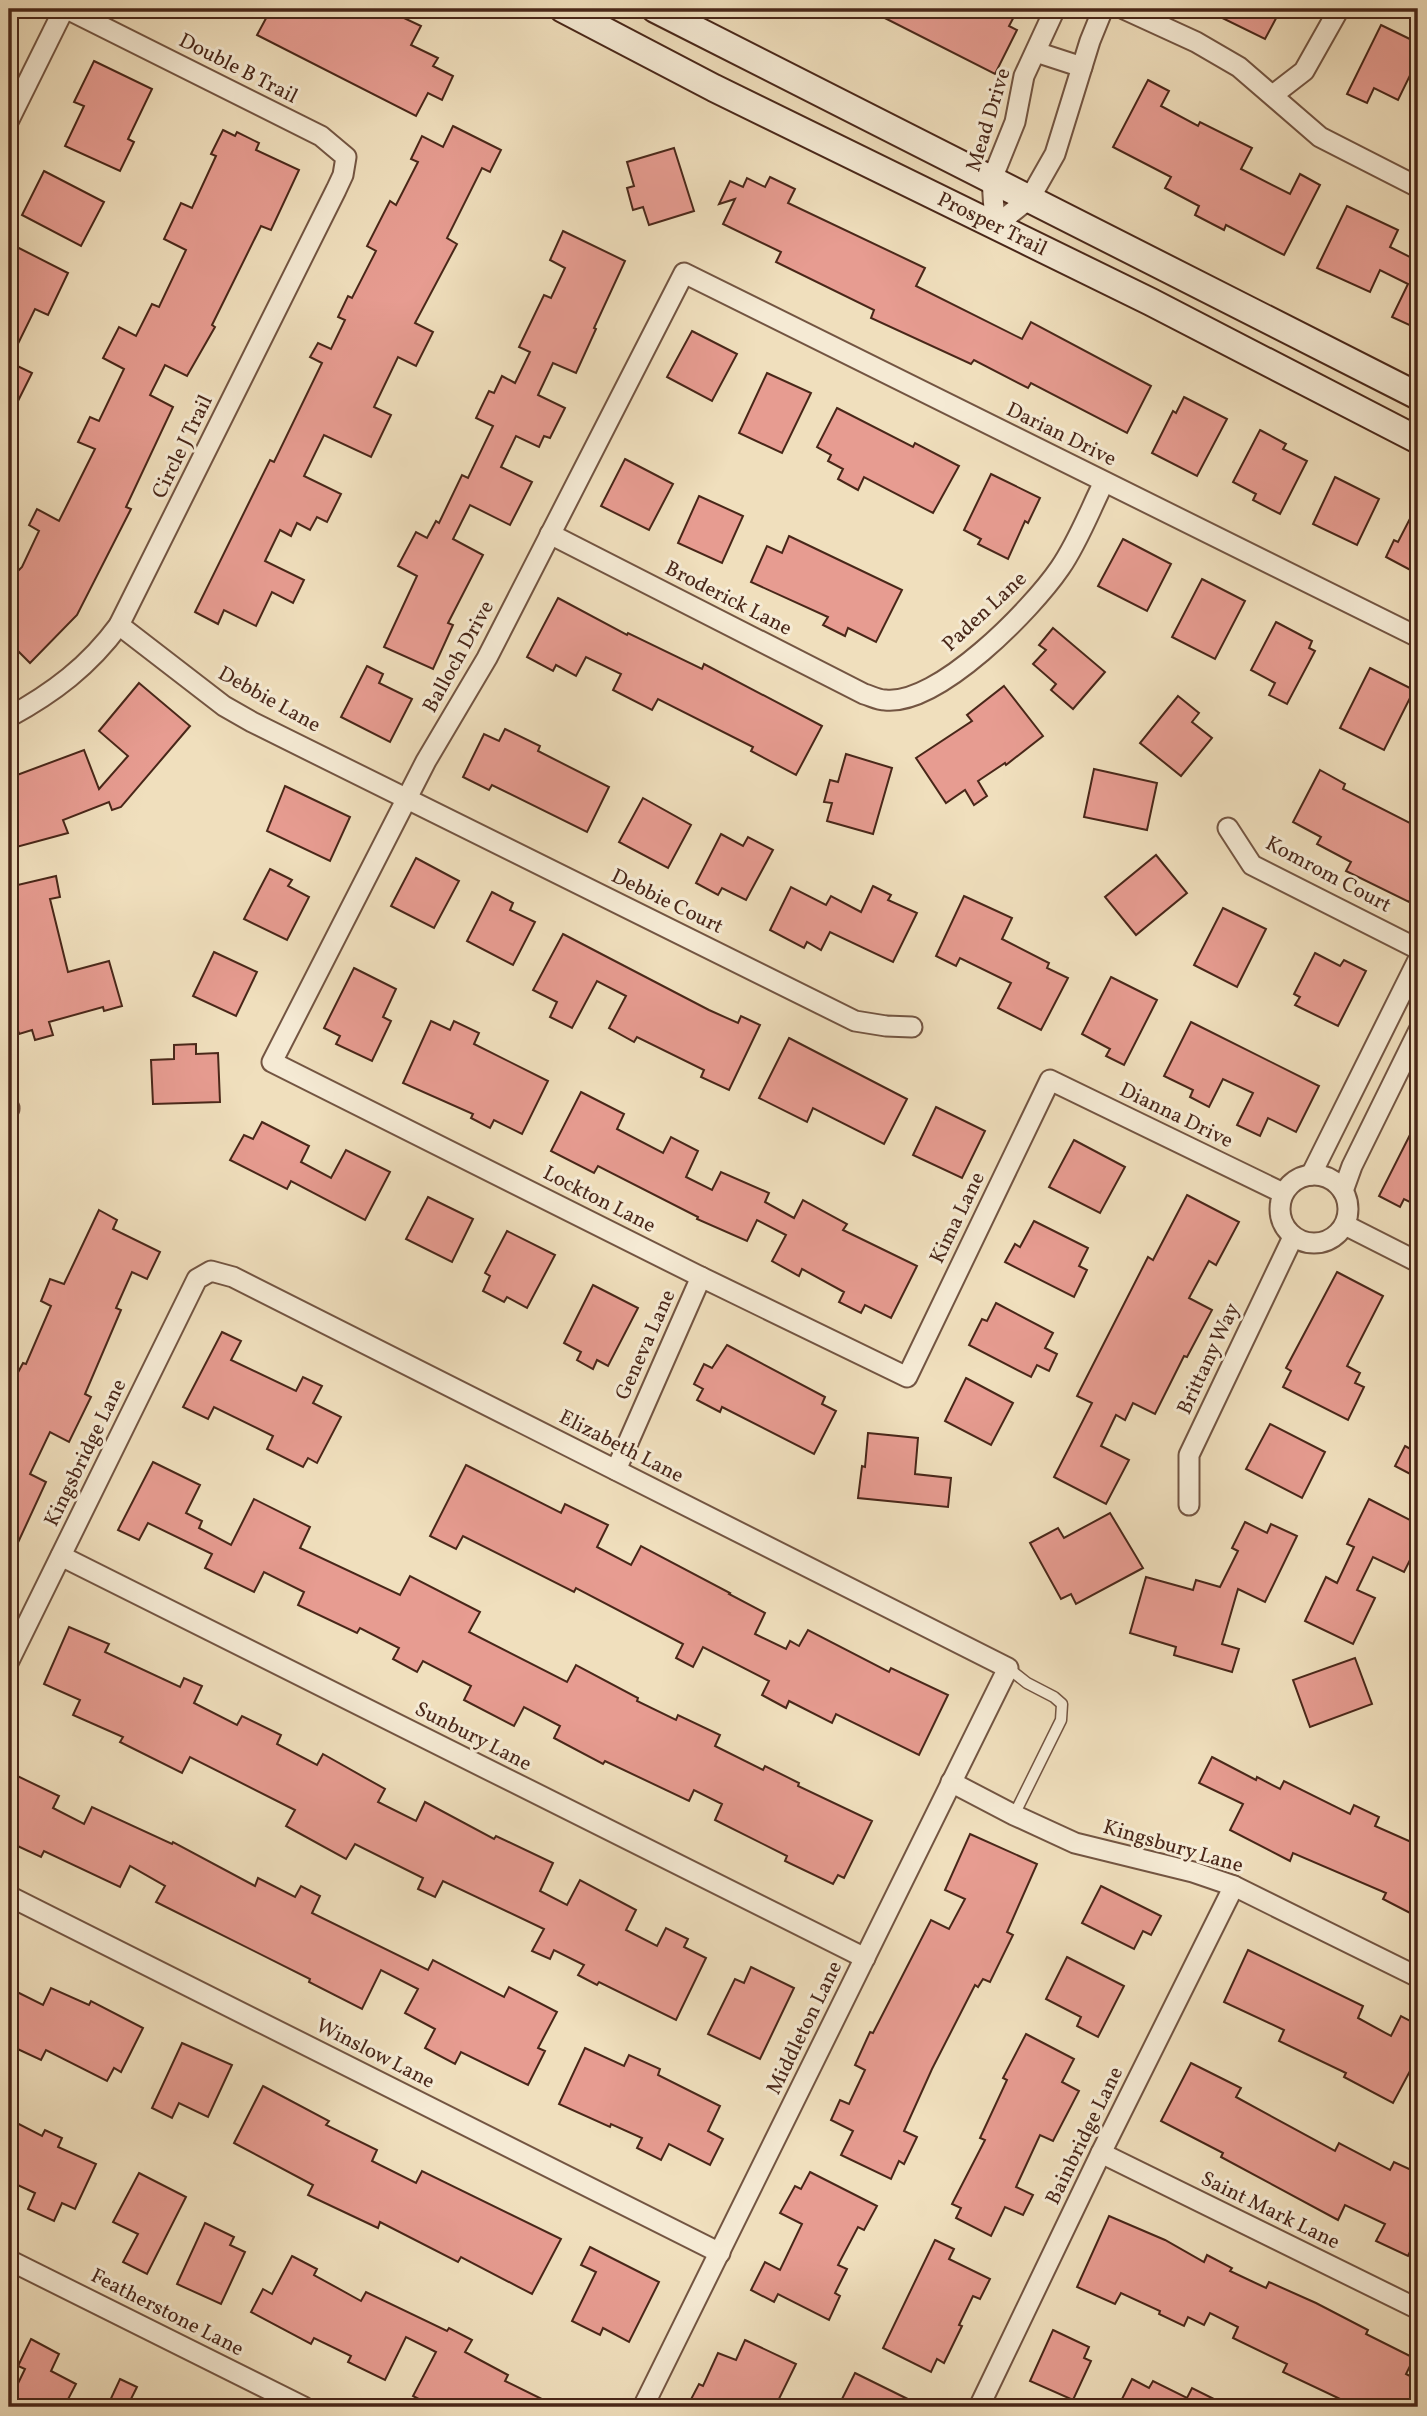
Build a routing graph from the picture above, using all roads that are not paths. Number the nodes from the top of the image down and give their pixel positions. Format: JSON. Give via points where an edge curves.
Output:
{"nodes":[{"id":1,"x":66,"y":9,"type":"edge"},
{"id":2,"x":563,"y":9,"type":"edge"},
{"id":3,"x":655,"y":9,"type":"edge"},
{"id":4,"x":1055,"y":9,"type":"edge"},
{"id":5,"x":1103,"y":9,"type":"edge"},
{"id":6,"x":1124,"y":9,"type":"edge"},
{"id":7,"x":1339,"y":9,"type":"edge"},
{"id":8,"x":1036,"y":52,"type":"junction"},
{"id":9,"x":1082,"y":67,"type":"junction"},
{"id":10,"x":1273,"y":95,"type":"junction"},
{"id":11,"x":9,"y":120,"type":"edge"},
{"id":12,"x":346,"y":157,"type":"joint"},
{"id":13,"x":992,"y":179,"type":"junction"},
{"id":14,"x":1418,"y":187,"type":"edge"},
{"id":15,"x":1030,"y":198,"type":"junction"},
{"id":16,"x":995,"y":226,"type":"junction"},
{"id":17,"x":684,"y":272,"type":"joint"},
{"id":18,"x":1418,"y":396,"type":"edge"},
{"id":19,"x":1418,"y":440,"type":"edge"},
{"id":20,"x":1104,"y":482,"type":"junction"},
{"id":21,"x":550,"y":534,"type":"junction"},
{"id":22,"x":119,"y":625,"type":"junction"},
{"id":23,"x":1418,"y":637,"type":"edge"},
{"id":24,"x":886,"y":701,"type":"joint"},
{"id":25,"x":9,"y":718,"type":"edge"},
{"id":26,"x":407,"y":798,"type":"junction"},
{"id":27,"x":1228,"y":828,"type":"dead end"},
{"id":28,"x":1418,"y":949,"type":"edge"},
{"id":29,"x":1418,"y":960,"type":"edge"},
{"id":30,"x":912,"y":1027,"type":"dead end"},
{"id":31,"x":1418,"y":1032,"type":"edge"},
{"id":32,"x":272,"y":1062,"type":"joint"},
{"id":33,"x":1050,"y":1080,"type":"joint"},
{"id":34,"x":1311,"y":1175,"type":"junction"},
{"id":35,"x":1343,"y":1191,"type":"junction"},
{"id":36,"x":1283,"y":1193,"type":"junction"},
{"id":37,"x":1345,"y":1225,"type":"junction"},
{"id":38,"x":1293,"y":1237,"type":"junction"},
{"id":39,"x":1418,"y":1262,"type":"edge"},
{"id":40,"x":211,"y":1270,"type":"joint"},
{"id":41,"x":701,"y":1277,"type":"junction"},
{"id":42,"x":907,"y":1377,"type":"joint"},
{"id":43,"x":616,"y":1469,"type":"junction"},
{"id":44,"x":1189,"y":1505,"type":"dead end"},
{"id":45,"x":61,"y":1556,"type":"junction"},
{"id":46,"x":9,"y":1661,"type":"edge"},
{"id":47,"x":1008,"y":1668,"type":"junction"},
{"id":48,"x":951,"y":1782,"type":"junction"},
{"id":49,"x":1014,"y":1815,"type":"junction"},
{"id":50,"x":1234,"y":1886,"type":"junction"},
{"id":51,"x":9,"y":1896,"type":"edge"},
{"id":52,"x":865,"y":1958,"type":"junction"},
{"id":53,"x":1418,"y":1977,"type":"edge"},
{"id":54,"x":1101,"y":2153,"type":"junction"},
{"id":55,"x":720,"y":2253,"type":"junction"},
{"id":56,"x":9,"y":2260,"type":"edge"},
{"id":57,"x":1418,"y":2309,"type":"edge"},
{"id":58,"x":304,"y":2407,"type":"edge"},
{"id":59,"x":643,"y":2407,"type":"edge"},
{"id":60,"x":979,"y":2407,"type":"edge"}],
"edges":[{"from":1,"to":11,"type":"street"},
{"from":1,"to":12,"type":"street","name":"Double B Trail","via":[[321,136]]},
{"from":2,"to":16,"type":"main road","name":"Prosper Trail"},
{"from":3,"to":13,"type":"main road","name":"Prosper Trail"},
{"from":4,"to":8,"type":"street","name":"Mead Drive"},
{"from":5,"to":9,"type":"street"},
{"from":6,"to":10,"type":"street","via":[[1196,42],[1239,67]]},
{"from":7,"to":10,"type":"street","via":[[1304,71]]},
{"from":8,"to":9,"type":"street","name":"Mead Drive"},
{"from":8,"to":13,"type":"street","name":"Mead Drive"},
{"from":9,"to":15,"type":"street","via":[[1055,154]]},
{"from":10,"to":14,"type":"street","via":[[1320,137]]},
{"from":12,"to":22,"type":"street","name":"Circle J Trail","via":[[336,190]]},
{"from":13,"to":15,"type":"main road","name":"Prosper Trail"},
{"from":13,"to":16,"type":"street","name":"Mead Drive"},
{"from":15,"to":16,"type":"street"},
{"from":15,"to":18,"type":"main road","name":"Prosper Trail"},
{"from":16,"to":19,"type":"main road","name":"Prosper Trail"},
{"from":17,"to":20,"type":"street","name":"Darian Drive"},
{"from":17,"to":21,"type":"street","name":"Balloch Drive"},
{"from":20,"to":23,"type":"street","name":"Darian Drive"},
{"from":20,"to":24,"type":"street","name":"Paden Lane","via":[[1062,566],[1016,620],[963,667],[912,696]]},
{"from":21,"to":24,"type":"street","name":"Broderick Lane","via":[[864,694]]},
{"from":21,"to":26,"type":"street","name":"Balloch Drive","via":[[487,658]]},
{"from":22,"to":25,"type":"street","name":"Circle J Trail","via":[[64,685]]},
{"from":22,"to":26,"type":"street","name":"Debbie Lane","via":[[224,706]]},
{"from":26,"to":30,"type":"street","name":"Debbie Court","via":[[855,1021]]},
{"from":26,"to":32,"type":"street","name":"Balloch Drive"},
{"from":27,"to":28,"type":"street","name":"Komrom Court","via":[[1252,865]]},
{"from":29,"to":34,"type":"street"},
{"from":31,"to":35,"type":"street"},
{"from":32,"to":41,"type":"street","name":"Lockton Lane"},
{"from":33,"to":36,"type":"street","name":"Dianna Drive"},
{"from":33,"to":42,"type":"street","name":"Kima Lane"},
{"from":34,"to":35,"type":"street","via":[[1324,1176]]},
{"from":34,"to":36,"type":"street","via":[[1300,1177]]},
{"from":35,"to":37,"type":"street","via":[[1348,1202]]},
{"from":36,"to":38,"type":"street","via":[[1279,1217]]},
{"from":37,"to":38,"type":"street","via":[[1327,1242],[1315,1244]]},
{"from":37,"to":39,"type":"street"},
{"from":38,"to":44,"type":"street","name":"Brittany Way","via":[[1189,1455]]},
{"from":40,"to":43,"type":"street","name":"Elizabeth Lane"},
{"from":40,"to":45,"type":"street","name":"Kingsbridge Lane","via":[[197,1279]]},
{"from":41,"to":42,"type":"street","name":"Lockton Lane"},
{"from":41,"to":43,"type":"street","name":"Geneva Lane"},
{"from":43,"to":47,"type":"street","name":"Elizabeth Lane"},
{"from":45,"to":46,"type":"street","name":"Kingsbridge Lane"},
{"from":45,"to":52,"type":"street","name":"Sunbury Lane"},
{"from":47,"to":48,"type":"street","name":"Middleton Lane"},
{"from":47,"to":49,"type":"lane","via":[[1054,1696],[1063,1711]]},
{"from":48,"to":49,"type":"street","name":"Kingsbury Lane"},
{"from":48,"to":52,"type":"street","name":"Middleton Lane"},
{"from":49,"to":50,"type":"street","name":"Kingsbury Lane","via":[[1075,1843]]},
{"from":50,"to":53,"type":"street","name":"Kingsbury Lane"},
{"from":50,"to":54,"type":"street","name":"Bainbridge Lane"},
{"from":51,"to":55,"type":"street","name":"Winslow Lane"},
{"from":52,"to":55,"type":"street","name":"Middleton Lane"},
{"from":54,"to":57,"type":"street","name":"Saint Mark Lane"},
{"from":54,"to":60,"type":"street","name":"Bainbridge Lane"},
{"from":55,"to":59,"type":"street","name":"Middleton Lane"},
{"from":56,"to":58,"type":"street","name":"Featherstone Lane"}]}
